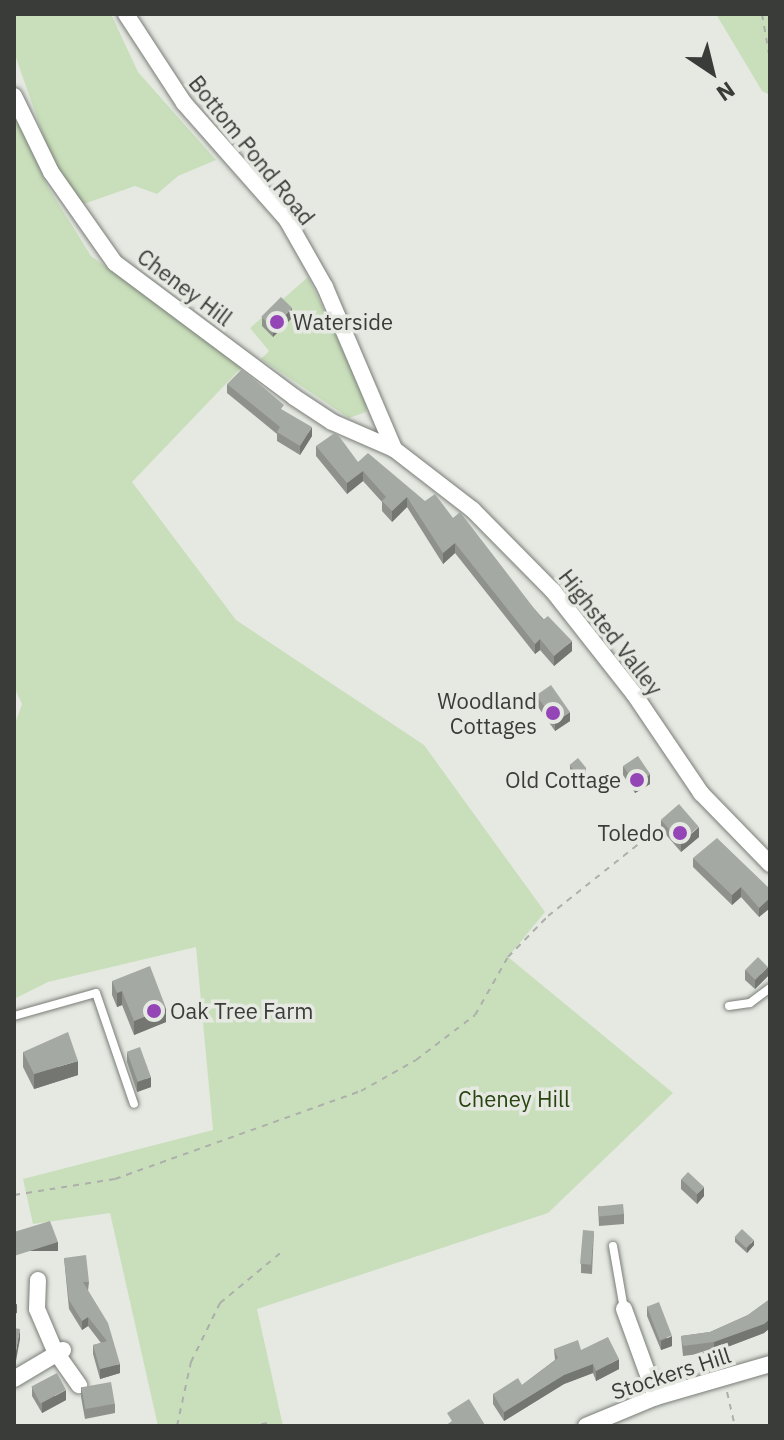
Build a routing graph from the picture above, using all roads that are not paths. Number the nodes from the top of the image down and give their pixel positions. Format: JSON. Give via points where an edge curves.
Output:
{"nodes":[{"id":1,"x":126,"y":14,"type":"edge"},
{"id":2,"x":14,"y":96,"type":"edge"},
{"id":3,"x":394,"y":449,"type":"junction"},
{"id":4,"x":770,"y":864,"type":"edge"},
{"id":5,"x":770,"y":988,"type":"edge"},
{"id":6,"x":729,"y":1006,"type":"dead end"},
{"id":7,"x":14,"y":1016,"type":"edge"},
{"id":8,"x":134,"y":1104,"type":"dead end"},
{"id":9,"x":613,"y":1246,"type":"dead end"},
{"id":10,"x":38,"y":1280,"type":"dead end"},
{"id":11,"x":624,"y":1309,"type":"joint"},
{"id":12,"x":60,"y":1350,"type":"junction"},
{"id":13,"x":770,"y":1364,"type":"edge"},
{"id":14,"x":14,"y":1379,"type":"edge"},
{"id":15,"x":79,"y":1385,"type":"edge"},
{"id":16,"x":656,"y":1397,"type":"junction"},
{"id":17,"x":586,"y":1426,"type":"edge"}],
"edges":[{"from":1,"to":3,"type":"street","name":"Bottom Pond Road","via":[[184,103],[287,220],[325,287]]},
{"from":2,"to":3,"type":"street","name":"Cheney Hill","via":[[51,172],[115,263],[319,414]]},
{"from":3,"to":4,"type":"street","name":"Highsted Valley","via":[[473,510],[553,591],[634,694],[701,793]]},
{"from":5,"to":6,"type":"lane","via":[[750,1003]]},
{"from":7,"to":8,"type":"lane","via":[[96,993]]},
{"from":9,"to":11,"type":"lane"},
{"from":10,"to":12,"type":"street","via":[[37,1309]]},
{"from":11,"to":16,"type":"street"},
{"from":12,"to":14,"type":"street"},
{"from":12,"to":15,"type":"street"},
{"from":13,"to":16,"type":"street","name":"Stockers Hill"},
{"from":16,"to":17,"type":"street","name":"Stockers Hill"}]}
